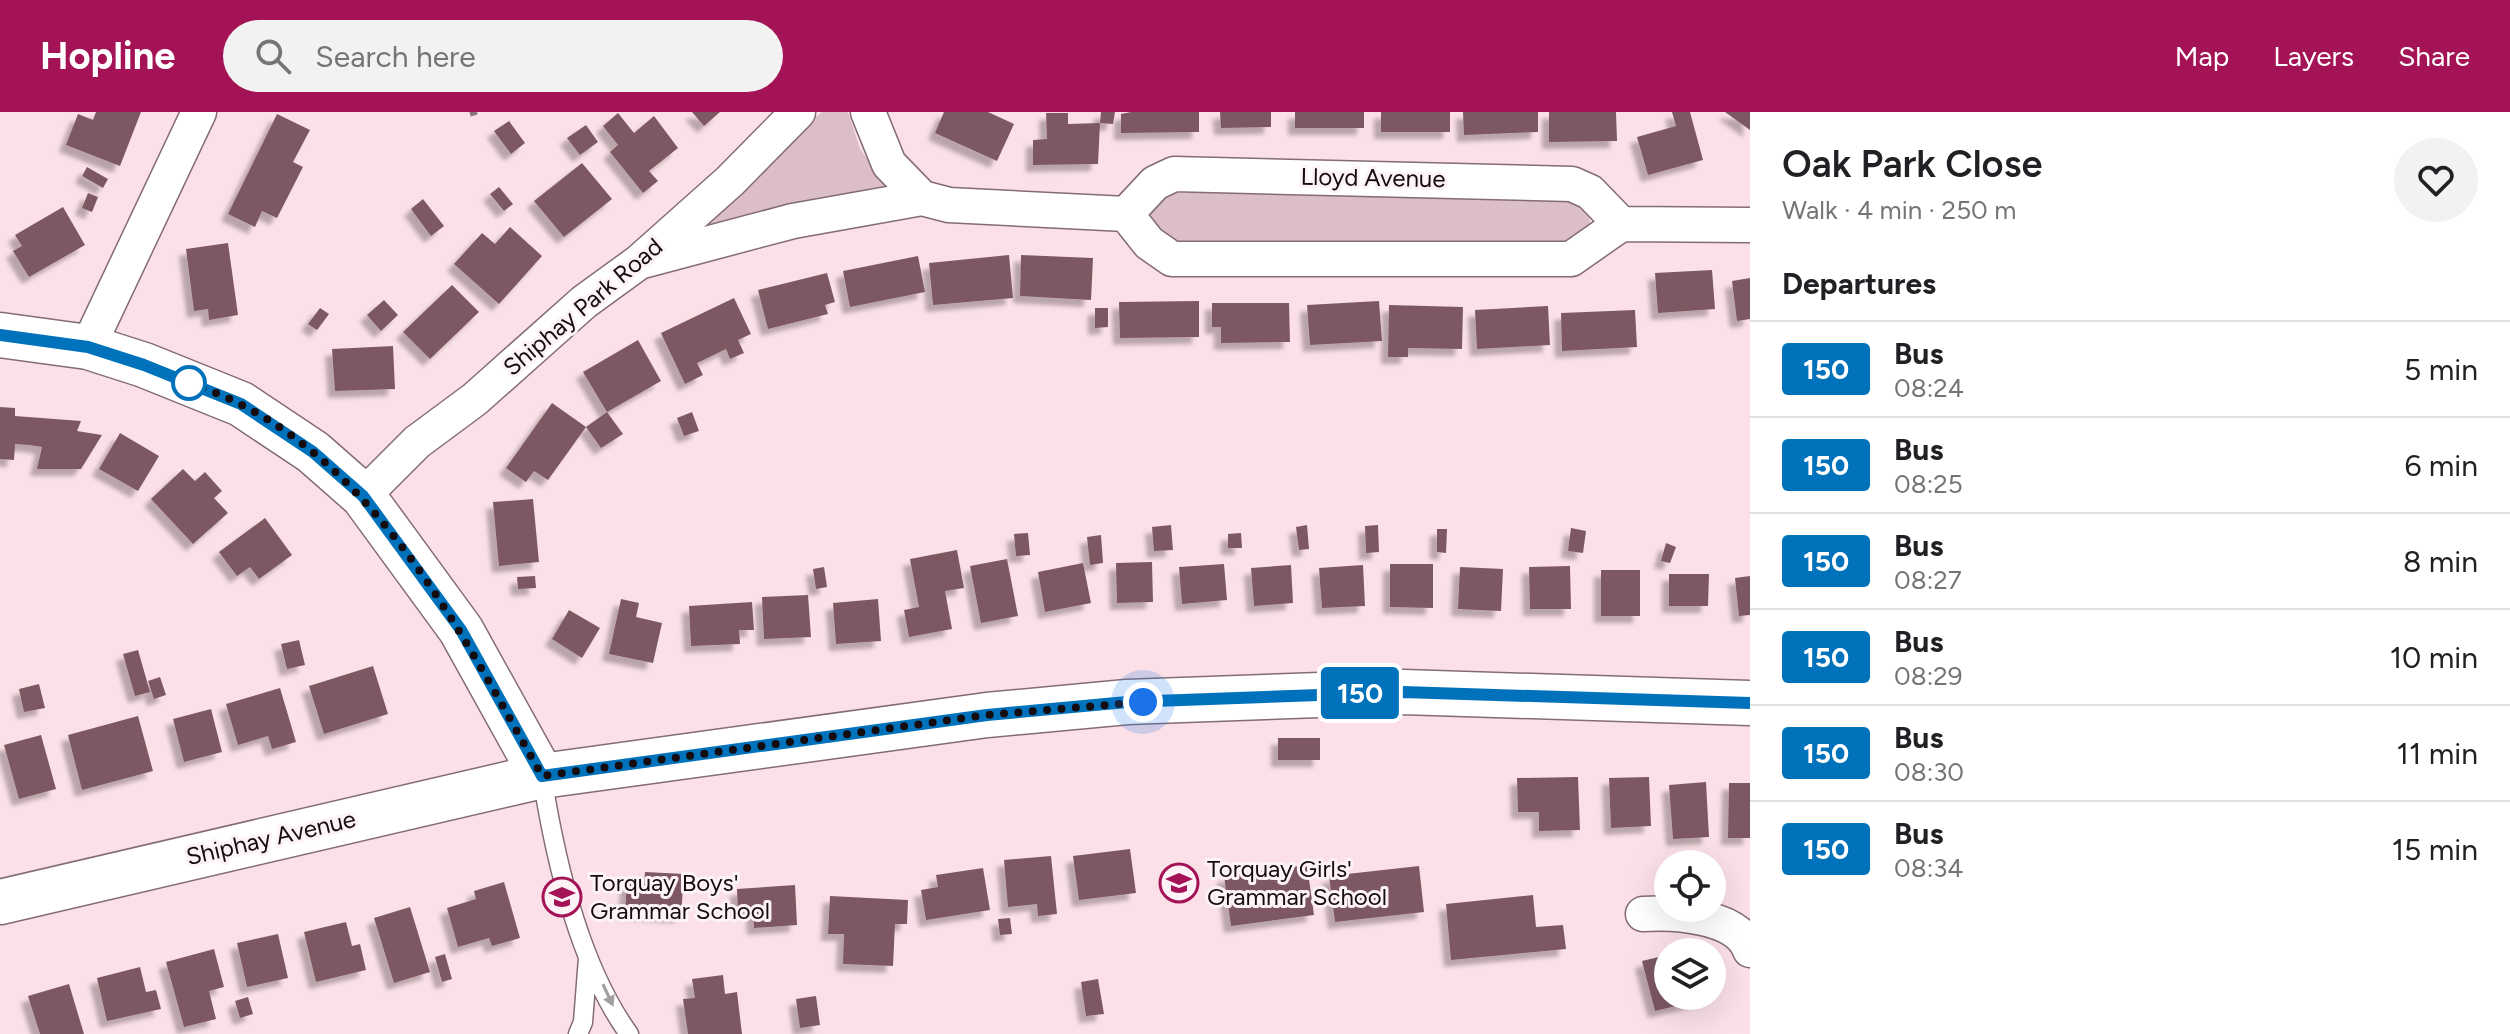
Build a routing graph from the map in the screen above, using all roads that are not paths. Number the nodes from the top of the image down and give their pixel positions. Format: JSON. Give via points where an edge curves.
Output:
{"nodes":[{"id":1,"x":199,"y":112,"type":"edge"},
{"id":2,"x":798,"y":112,"type":"edge"},
{"id":3,"x":868,"y":112,"type":"edge"},
{"id":4,"x":922,"y":198,"type":"junction"},
{"id":5,"x":1126,"y":214,"type":"junction"},
{"id":6,"x":1621,"y":224,"type":"junction"},
{"id":7,"x":1750,"y":225,"type":"edge"},
{"id":8,"x":639,"y":262,"type":"junction"},
{"id":9,"x":0,"y":335,"type":"edge"},
{"id":10,"x":88,"y":347,"type":"junction"},
{"id":11,"x":363,"y":496,"type":"junction"},
{"id":12,"x":1750,"y":703,"type":"edge"},
{"id":13,"x":542,"y":776,"type":"junction"},
{"id":14,"x":0,"y":902,"type":"edge"},
{"id":15,"x":1643,"y":914,"type":"dead end"},
{"id":16,"x":1750,"y":950,"type":"edge"},
{"id":17,"x":589,"y":955,"type":"junction"},
{"id":18,"x":578,"y":1034,"type":"edge"},
{"id":19,"x":629,"y":1034,"type":"edge"}],
"edges":[{"from":1,"to":10,"type":"street"},
{"from":2,"to":8,"type":"street","name":"Shiphay Park Road"},
{"from":3,"to":4,"type":"street","via":[[889,164]]},
{"from":4,"to":5,"type":"street","via":[[949,205]]},
{"from":4,"to":8,"type":"street","via":[[793,221]]},
{"from":5,"to":6,"type":"street","via":[[1149,243],[1172,259],[1571,259]]},
{"from":5,"to":6,"type":"street","name":"Lloyd Avenue","via":[[1155,183],[1174,174],[1205,174],[1572,184],[1590,192]]},
{"from":6,"to":7,"type":"street"},
{"from":8,"to":11,"type":"street","name":"Shiphay Park Road","via":[[417,442]]},
{"from":9,"to":10,"type":"street"},
{"from":10,"to":11,"type":"street","via":[[241,404],[313,452]]},
{"from":11,"to":13,"type":"street","via":[[461,630]]},
{"from":12,"to":13,"type":"street","name":"Shiphay Avenue","via":[[1403,692],[1127,702],[987,715]]},
{"from":13,"to":14,"type":"street","name":"Shiphay Avenue"},
{"from":13,"to":17,"type":"lane","via":[[552,842]]},
{"from":15,"to":16,"type":"street","via":[[1675,911],[1707,919],[1727,927]]},
{"from":17,"to":18,"type":"lane"},
{"from":17,"to":19,"type":"lane","one_way":true}]}
